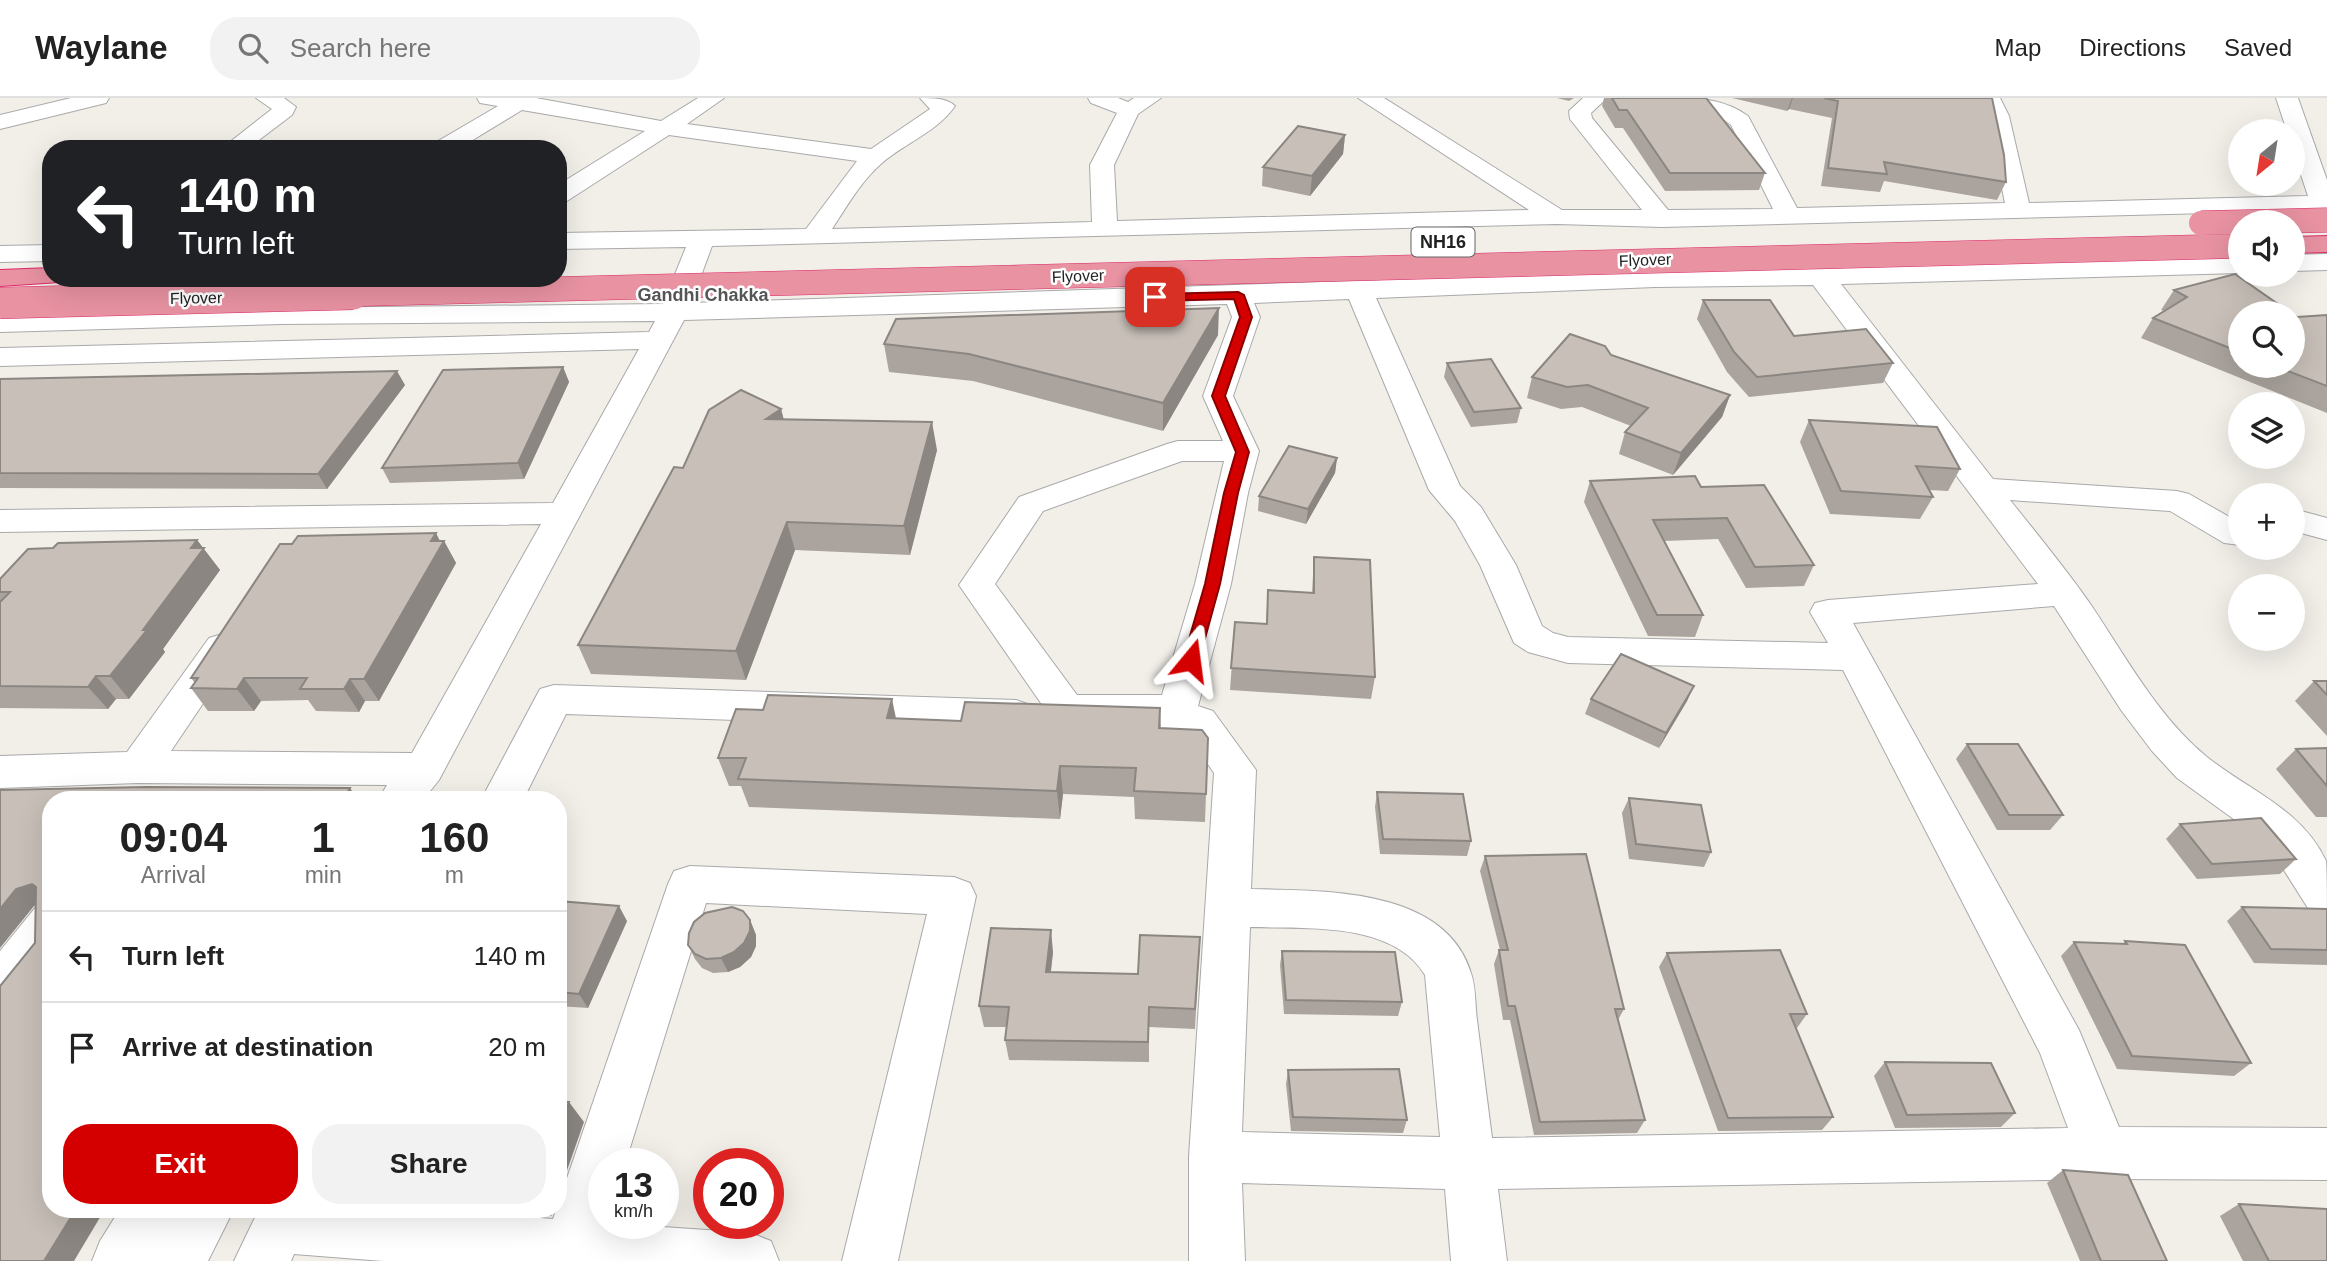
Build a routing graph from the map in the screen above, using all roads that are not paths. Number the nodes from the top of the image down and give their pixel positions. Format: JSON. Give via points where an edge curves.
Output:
{"nodes":[{"id":1,"x":98,"y":98,"type":"edge"},
{"id":2,"x":267,"y":98,"type":"edge"},
{"id":3,"x":488,"y":98,"type":"edge"},
{"id":4,"x":713,"y":98,"type":"edge"},
{"id":5,"x":931,"y":98,"type":"edge"},
{"id":6,"x":1099,"y":98,"type":"edge"},
{"id":7,"x":1150,"y":98,"type":"edge"},
{"id":8,"x":1369,"y":98,"type":"edge"},
{"id":9,"x":1595,"y":98,"type":"edge"},
{"id":10,"x":1686,"y":98,"type":"edge"},
{"id":11,"x":2287,"y":98,"type":"edge"},
{"id":12,"x":523,"y":101,"type":"edge"},
{"id":13,"x":1984,"y":104,"type":"edge"},
{"id":14,"x":1129,"y":110,"type":"junction"},
{"id":15,"x":0,"y":122,"type":"edge"},
{"id":16,"x":664,"y":128,"type":"junction"},
{"id":17,"x":244,"y":140,"type":"edge"},
{"id":18,"x":456,"y":140,"type":"edge"},
{"id":19,"x":874,"y":158,"type":"junction"},
{"id":20,"x":567,"y":190,"type":"edge"},
{"id":21,"x":2326,"y":209,"type":"edge"},
{"id":22,"x":2020,"y":211,"type":"junction"},
{"id":23,"x":1789,"y":216,"type":"junction"},
{"id":24,"x":1557,"y":217,"type":"junction"},
{"id":25,"x":1662,"y":219,"type":"junction"},
{"id":26,"x":1105,"y":230,"type":"junction"},
{"id":27,"x":814,"y":237,"type":"junction"},
{"id":28,"x":702,"y":239,"type":"junction"},
{"id":29,"x":567,"y":241,"type":"edge"},
{"id":30,"x":2327,"y":244,"type":"edge"},
{"id":31,"x":2305,"y":245,"type":"edge"},
{"id":32,"x":2228,"y":246,"type":"edge"},
{"id":33,"x":42,"y":253,"type":"edge"},
{"id":34,"x":0,"y":254,"type":"edge"},
{"id":35,"x":2327,"y":262,"type":"edge"},
{"id":36,"x":2305,"y":263,"type":"edge"},
{"id":37,"x":567,"y":264,"type":"edge"},
{"id":38,"x":2228,"y":265,"type":"edge"},
{"id":39,"x":42,"y":276,"type":"edge"},
{"id":40,"x":1821,"y":277,"type":"junction"},
{"id":41,"x":0,"y":278,"type":"edge"},
{"id":42,"x":1359,"y":290,"type":"junction"},
{"id":43,"x":1238,"y":295,"type":"junction"},
{"id":44,"x":0,"y":303,"type":"edge"},
{"id":45,"x":0,"y":324,"type":"edge"},
{"id":46,"x":666,"y":326,"type":"junction"},
{"id":47,"x":0,"y":356,"type":"edge"},
{"id":48,"x":1243,"y":452,"type":"junction"},
{"id":49,"x":1984,"y":488,"type":"junction"},
{"id":50,"x":562,"y":513,"type":"junction"},
{"id":51,"x":71,"y":520,"type":"junction"},
{"id":52,"x":0,"y":521,"type":"edge"},
{"id":53,"x":2305,"y":523,"type":"edge"},
{"id":54,"x":2327,"y":529,"type":"edge"},
{"id":55,"x":2228,"y":530,"type":"edge"},
{"id":56,"x":44,"y":549,"type":"edge"},
{"id":57,"x":2064,"y":593,"type":"junction"},
{"id":58,"x":233,"y":631,"type":"edge"},
{"id":59,"x":1855,"y":657,"type":"junction"},
{"id":60,"x":0,"y":772,"type":"edge"},
{"id":61,"x":153,"y":779,"type":"edge"},
{"id":62,"x":419,"y":789,"type":"edge"},
{"id":63,"x":507,"y":791,"type":"edge"},
{"id":64,"x":2327,"y":900,"type":"edge"},
{"id":65,"x":1226,"y":907,"type":"junction"},
{"id":66,"x":42,"y":933,"type":"edge"},
{"id":67,"x":0,"y":986,"type":"edge"},
{"id":68,"x":2103,"y":1153,"type":"junction"},
{"id":69,"x":2327,"y":1154,"type":"edge"},
{"id":70,"x":1215,"y":1157,"type":"junction"},
{"id":71,"x":1468,"y":1164,"type":"junction"},
{"id":72,"x":146,"y":1218,"type":"edge"},
{"id":73,"x":202,"y":1218,"type":"edge"},
{"id":74,"x":277,"y":1232,"type":"edge"},
{"id":75,"x":570,"y":1248,"type":"junction"},
{"id":76,"x":120,"y":1261,"type":"edge"},
{"id":77,"x":177,"y":1261,"type":"edge"},
{"id":78,"x":751,"y":1261,"type":"edge"},
{"id":79,"x":870,"y":1261,"type":"edge"},
{"id":80,"x":1217,"y":1261,"type":"edge"},
{"id":81,"x":1479,"y":1261,"type":"edge"}],
"edges":[{"from":1,"to":15,"type":"street"},
{"from":2,"to":17,"type":"street","via":[[284,110]]},
{"from":3,"to":12,"type":"street"},
{"from":4,"to":16,"type":"street"},
{"from":5,"to":19,"type":"street","via":[[944,106],[938,114]]},
{"from":6,"to":14,"type":"street"},
{"from":7,"to":14,"type":"street"},
{"from":8,"to":24,"type":"street"},
{"from":9,"to":25,"type":"street","via":[[1580,111],[1581,119]]},
{"from":10,"to":23,"type":"street","via":[[1740,121]]},
{"from":11,"to":21,"type":"street"},
{"from":12,"to":16,"type":"street"},
{"from":12,"to":18,"type":"street"},
{"from":13,"to":22,"type":"street","via":[[2004,141]]},
{"from":14,"to":26,"type":"street","via":[[1102,165]]},
{"from":16,"to":19,"type":"street"},
{"from":16,"to":20,"type":"street"},
{"from":19,"to":27,"type":"street","via":[[857,174]]},
{"from":21,"to":22,"type":"street"},
{"from":21,"to":37,"type":"highway","name":"Flyover","number":"NH16","bridge":true},
{"from":22,"to":23,"type":"street"},
{"from":23,"to":25,"type":"street"},
{"from":24,"to":25,"type":"street"},
{"from":24,"to":26,"type":"street"},
{"from":26,"to":27,"type":"street"},
{"from":27,"to":28,"type":"street"},
{"from":28,"to":29,"type":"street"},
{"from":28,"to":46,"type":"street"},
{"from":30,"to":31,"type":"highway"},
{"from":32,"to":44,"type":"highway","name":"Flyover","number":"NH16","bridge":true},
{"from":33,"to":34,"type":"street"},
{"from":35,"to":36,"type":"street"},
{"from":38,"to":40,"type":"street"},
{"from":39,"to":41,"type":"highway"},
{"from":40,"to":42,"type":"street"},
{"from":40,"to":49,"type":"street"},
{"from":42,"to":43,"type":"street"},
{"from":42,"to":59,"type":"street","via":[[1445,490],[1469,515],[1498,565],[1527,634],[1568,650]]},
{"from":43,"to":46,"type":"street"},
{"from":43,"to":48,"type":"street","via":[[1246,317],[1218,396]]},
{"from":45,"to":46,"type":"street","via":[[282,316]]},
{"from":46,"to":47,"type":"street"},
{"from":46,"to":50,"type":"street"},
{"from":48,"to":48,"type":"street","via":[[1178,451],[1031,504],[977,585],[1066,709],[1177,710],[1213,584]]},
{"from":49,"to":55,"type":"street","via":[[2177,501]]},
{"from":49,"to":57,"type":"street"},
{"from":50,"to":51,"type":"street"},
{"from":50,"to":62,"type":"street"},
{"from":51,"to":52,"type":"street"},
{"from":51,"to":56,"type":"street"},
{"from":53,"to":54,"type":"street"},
{"from":57,"to":59,"type":"street","via":[[1828,612]]},
{"from":57,"to":64,"type":"street","via":[[2172,746],[2277,829]]},
{"from":58,"to":61,"type":"street"},
{"from":59,"to":68,"type":"street","via":[[2062,1046]]},
{"from":60,"to":61,"type":"street"},
{"from":61,"to":62,"type":"street"},
{"from":63,"to":65,"type":"street","via":[[554,699],[1199,721],[1235,770]]},
{"from":65,"to":70,"type":"street"},
{"from":65,"to":71,"type":"street","via":[[1366,916],[1423,938],[1448,973]]},
{"from":66,"to":67,"type":"street"},
{"from":68,"to":69,"type":"street"},
{"from":68,"to":71,"type":"street"},
{"from":70,"to":71,"type":"street"},
{"from":70,"to":80,"type":"street"},
{"from":71,"to":81,"type":"street"},
{"from":72,"to":76,"type":"street"},
{"from":73,"to":77,"type":"street"},
{"from":74,"to":75,"type":"street"},
{"from":75,"to":78,"type":"street"},
{"from":75,"to":79,"type":"street","via":[[690,884],[954,896]]}]}
